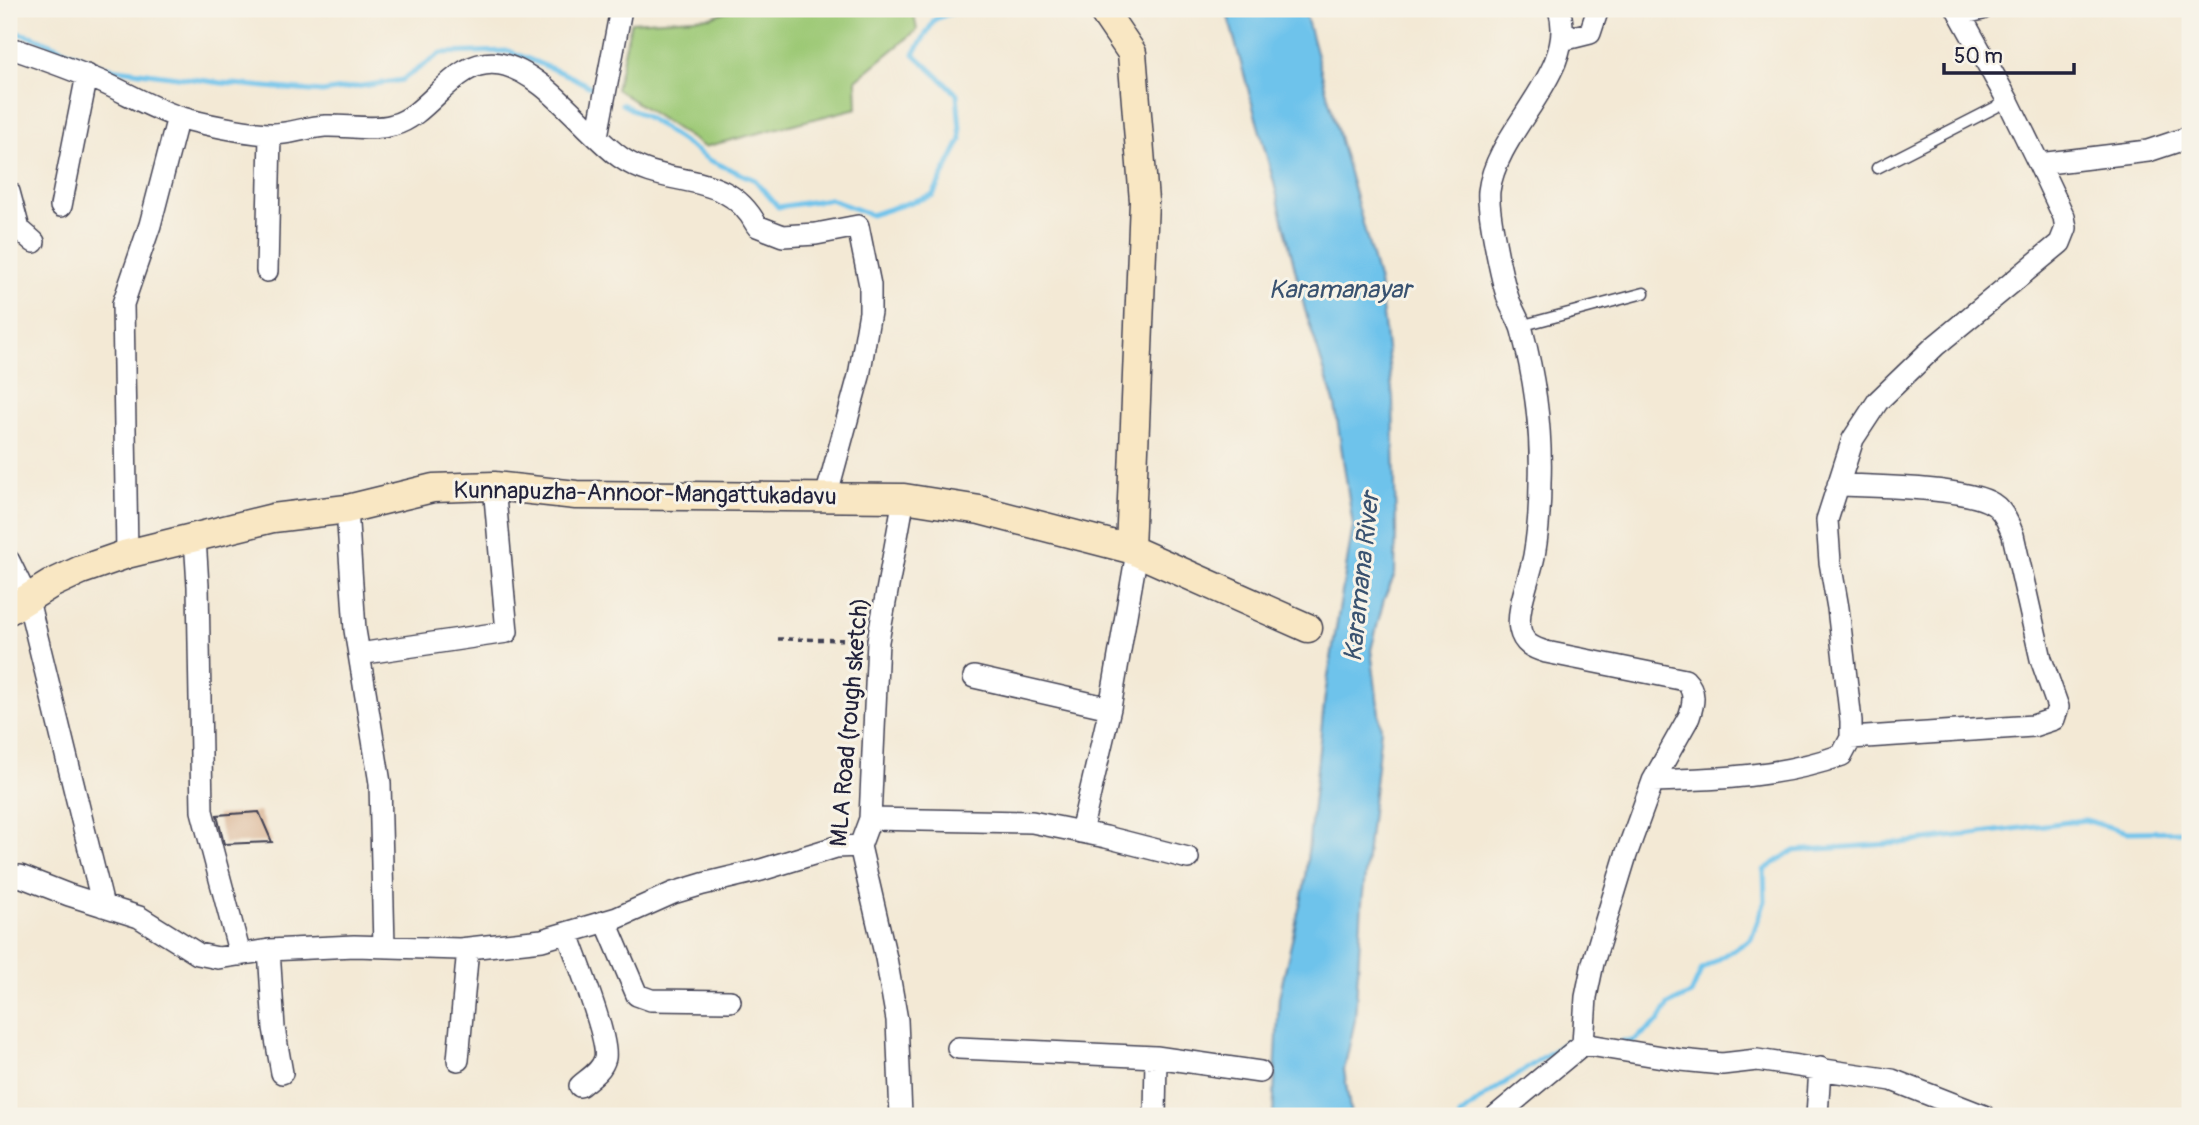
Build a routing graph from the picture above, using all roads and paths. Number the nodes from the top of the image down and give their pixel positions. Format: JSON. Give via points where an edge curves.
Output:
{"nodes":[{"id":1,"x":621,"y":9,"type":"edge"},
{"id":2,"x":1102,"y":9,"type":"edge"},
{"id":3,"x":1559,"y":9,"type":"edge"},
{"id":4,"x":1598,"y":9,"type":"edge"},
{"id":5,"x":1982,"y":9,"type":"edge"},
{"id":6,"x":1959,"y":11,"type":"edge"},
{"id":7,"x":1562,"y":40,"type":"junction"},
{"id":8,"x":9,"y":50,"type":"edge"},
{"id":9,"x":87,"y":75,"type":"junction"},
{"id":10,"x":2008,"y":101,"type":"junction"},
{"id":11,"x":178,"y":117,"type":"junction"},
{"id":12,"x":270,"y":134,"type":"junction"},
{"id":13,"x":597,"y":136,"type":"junction"},
{"id":14,"x":2190,"y":137,"type":"edge"},
{"id":15,"x":2039,"y":164,"type":"junction"},
{"id":16,"x":1877,"y":167,"type":"dead end"},
{"id":17,"x":9,"y":192,"type":"edge"},
{"id":18,"x":61,"y":206,"type":"dead end"},
{"id":19,"x":34,"y":242,"type":"dead end"},
{"id":20,"x":267,"y":271,"type":"dead end"},
{"id":21,"x":1644,"y":293,"type":"dead end"},
{"id":22,"x":1521,"y":326,"type":"junction"},
{"id":23,"x":494,"y":485,"type":"junction"},
{"id":24,"x":1838,"y":485,"type":"junction"},
{"id":25,"x":826,"y":497,"type":"junction"},
{"id":26,"x":904,"y":498,"type":"junction"},
{"id":27,"x":347,"y":509,"type":"junction"},
{"id":28,"x":195,"y":538,"type":"junction"},
{"id":29,"x":1133,"y":550,"type":"junction"},
{"id":30,"x":127,"y":554,"type":"junction"},
{"id":31,"x":9,"y":561,"type":"edge"},
{"id":32,"x":18,"y":605,"type":"edge"},
{"id":33,"x":1308,"y":628,"type":"dead end"},
{"id":34,"x":778,"y":639,"type":"dead end"},
{"id":35,"x":878,"y":641,"type":"junction"},
{"id":36,"x":359,"y":654,"type":"junction"},
{"id":37,"x":974,"y":677,"type":"dead end"},
{"id":38,"x":1110,"y":708,"type":"junction"},
{"id":39,"x":1851,"y":738,"type":"junction"},
{"id":40,"x":1653,"y":780,"type":"junction"},
{"id":41,"x":870,"y":819,"type":"junction"},
{"id":42,"x":1081,"y":832,"type":"junction"},
{"id":43,"x":860,"y":846,"type":"junction"},
{"id":44,"x":1188,"y":858,"type":"dead end"},
{"id":45,"x":9,"y":878,"type":"edge"},
{"id":46,"x":103,"y":906,"type":"junction"},
{"id":47,"x":606,"y":922,"type":"junction"},
{"id":48,"x":568,"y":934,"type":"junction"},
{"id":49,"x":384,"y":947,"type":"junction"},
{"id":50,"x":468,"y":948,"type":"junction"},
{"id":51,"x":269,"y":950,"type":"junction"},
{"id":52,"x":240,"y":955,"type":"junction"},
{"id":53,"x":730,"y":1001,"type":"dead end"},
{"id":54,"x":1583,"y":1044,"type":"junction"},
{"id":55,"x":958,"y":1048,"type":"dead end"},
{"id":56,"x":1156,"y":1057,"type":"junction"},
{"id":57,"x":458,"y":1060,"type":"dead end"},
{"id":58,"x":1820,"y":1068,"type":"junction"},
{"id":59,"x":1260,"y":1072,"type":"dead end"},
{"id":60,"x":282,"y":1073,"type":"dead end"},
{"id":61,"x":580,"y":1086,"type":"dead end"},
{"id":62,"x":901,"y":1116,"type":"edge"},
{"id":63,"x":1155,"y":1116,"type":"edge"},
{"id":64,"x":1496,"y":1116,"type":"edge"},
{"id":65,"x":1817,"y":1116,"type":"edge"},
{"id":66,"x":1983,"y":1116,"type":"edge"}],
"edges":[{"from":1,"to":13,"type":"street"},
{"from":2,"to":29,"type":"street","via":[[1132,53],[1144,201]]},
{"from":3,"to":7,"type":"street","via":[[1564,23]]},
{"from":4,"to":7,"type":"street","via":[[1590,33]]},
{"from":5,"to":6,"type":"street"},
{"from":6,"to":10,"type":"street"},
{"from":7,"to":22,"type":"street","via":[[1552,70],[1492,171],[1488,195],[1509,300]]},
{"from":8,"to":9,"type":"street"},
{"from":9,"to":11,"type":"street"},
{"from":9,"to":18,"type":"street"},
{"from":10,"to":15,"type":"street"},
{"from":10,"to":16,"type":"lane"},
{"from":11,"to":12,"type":"street"},
{"from":11,"to":30,"type":"street","via":[[150,225],[123,304]]},
{"from":12,"to":13,"type":"street","via":[[326,126],[391,126],[408,120],[449,82],[471,69],[499,64],[537,82]]},
{"from":12,"to":20,"type":"street"},
{"from":13,"to":25,"type":"street","via":[[620,158],[649,172],[716,187],[748,209],[757,226],[783,236],[858,226],[870,285],[870,312],[859,376]]},
{"from":14,"to":15,"type":"street","via":[[2148,151]]},
{"from":15,"to":24,"type":"street","via":[[2064,217],[2066,228],[2060,243],[1935,346],[1878,401],[1853,439]]},
{"from":17,"to":19,"type":"street","via":[[19,229]]},
{"from":21,"to":22,"type":"lane"},
{"from":22,"to":40,"type":"street","via":[[1534,378],[1541,483],[1520,631],[1529,645],[1546,652],[1685,680],[1693,692],[1693,705]]},
{"from":23,"to":25,"type":"street","name":"Kunnapuzha-Annoor-Mangattukadavu","via":[[576,495]]},
{"from":23,"to":27,"type":"street","name":"Kunnapuzha-Annoor-Mangattukadavu","via":[[433,488]]},
{"from":23,"to":36,"type":"street","via":[[507,632]]},
{"from":24,"to":39,"type":"street","via":[[1827,520],[1828,542]]},
{"from":24,"to":39,"type":"street","via":[[1945,492],[1993,503],[2013,535],[2041,659],[2058,707],[2054,719],[2034,726]]},
{"from":25,"to":26,"type":"street","name":"Kunnapuzha-Annoor-Mangattukadavu"},
{"from":26,"to":29,"type":"street","name":"Kunnapuzha-Annoor-Mangattukadavu","via":[[980,510]]},
{"from":26,"to":35,"type":"street","name":"MLA Road (rough sketch)"},
{"from":27,"to":28,"type":"street","name":"Kunnapuzha-Annoor-Mangattukadavu","via":[[273,518]]},
{"from":27,"to":36,"type":"street"},
{"from":28,"to":30,"type":"street","name":"Kunnapuzha-Annoor-Mangattukadavu"},
{"from":28,"to":52,"type":"street","via":[[202,811]]},
{"from":29,"to":33,"type":"street","name":"Kunnapuzha-Annoor-Mangattukadavu"},
{"from":29,"to":38,"type":"street"},
{"from":30,"to":32,"type":"street","name":"Kunnapuzha-Annoor-Mangattukadavu","via":[[51,584]]},
{"from":31,"to":32,"type":"street"},
{"from":32,"to":46,"type":"street"},
{"from":34,"to":35,"type":"path"},
{"from":35,"to":41,"type":"street","name":"MLA Road (rough sketch)"},
{"from":36,"to":49,"type":"street","via":[[380,783]]},
{"from":37,"to":38,"type":"street"},
{"from":38,"to":42,"type":"street"},
{"from":39,"to":40,"type":"street","via":[[1842,755],[1814,765],[1733,778]]},
{"from":40,"to":54,"type":"street","via":[[1593,963]]},
{"from":41,"to":42,"type":"street","via":[[1032,822]]},
{"from":41,"to":43,"type":"street","name":"MLA Road (rough sketch)"},
{"from":42,"to":44,"type":"street"},
{"from":43,"to":47,"type":"street","via":[[836,847],[703,884]]},
{"from":43,"to":62,"type":"street","name":"MLA Road (rough sketch)","via":[[897,1020]]},
{"from":45,"to":46,"type":"street","via":[[20,876]]},
{"from":46,"to":52,"type":"street","via":[[139,918],[198,954],[218,958]]},
{"from":47,"to":48,"type":"street"},
{"from":47,"to":53,"type":"street","via":[[637,995],[651,1000]]},
{"from":48,"to":50,"type":"street"},
{"from":48,"to":61,"type":"street","via":[[601,1032],[605,1058]]},
{"from":49,"to":50,"type":"street"},
{"from":49,"to":51,"type":"street"},
{"from":50,"to":57,"type":"street"},
{"from":51,"to":52,"type":"street"},
{"from":51,"to":60,"type":"street"},
{"from":54,"to":58,"type":"street","via":[[1681,1060],[1722,1064],[1757,1060]]},
{"from":54,"to":64,"type":"street"},
{"from":55,"to":56,"type":"street"},
{"from":56,"to":59,"type":"street"},
{"from":56,"to":63,"type":"street"},
{"from":58,"to":65,"type":"street"},
{"from":58,"to":66,"type":"street","via":[[1892,1080]]}]}
